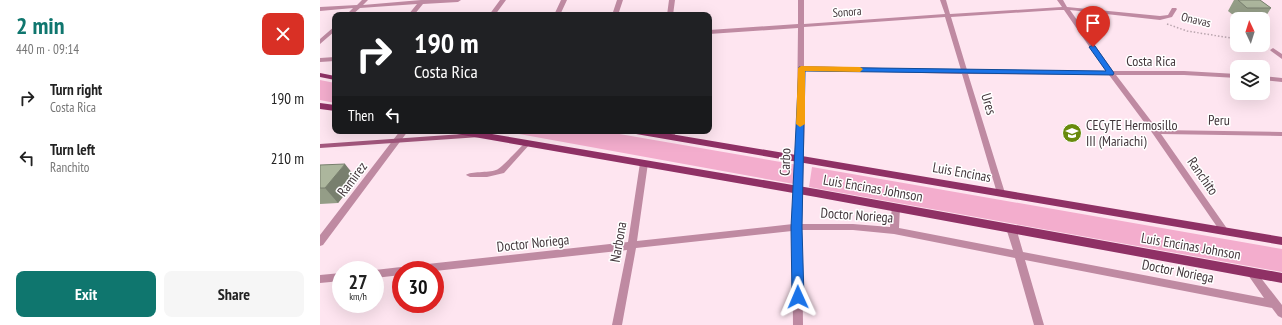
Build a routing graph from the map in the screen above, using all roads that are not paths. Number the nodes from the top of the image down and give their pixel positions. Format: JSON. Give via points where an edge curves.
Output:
{"nodes":[{"id":1,"x":365,"y":0,"type":"edge"},
{"id":2,"x":458,"y":0,"type":"edge"},
{"id":3,"x":503,"y":0,"type":"edge"},
{"id":4,"x":564,"y":0,"type":"edge"},
{"id":5,"x":620,"y":0,"type":"edge"},
{"id":6,"x":672,"y":0,"type":"edge"},
{"id":7,"x":801,"y":0,"type":"edge"},
{"id":8,"x":943,"y":0,"type":"edge"},
{"id":9,"x":1060,"y":0,"type":"edge"},
{"id":10,"x":422,"y":1,"type":"edge"},
{"id":11,"x":358,"y":7,"type":"junction"},
{"id":12,"x":1066,"y":8,"type":"junction"},
{"id":13,"x":320,"y":9,"type":"edge"},
{"id":14,"x":1174,"y":10,"type":"dead end"},
{"id":15,"x":352,"y":12,"type":"edge"},
{"id":16,"x":413,"y":12,"type":"edge"},
{"id":17,"x":494,"y":12,"type":"edge"},
{"id":18,"x":558,"y":12,"type":"edge"},
{"id":19,"x":616,"y":12,"type":"edge"},
{"id":20,"x":670,"y":12,"type":"edge"},
{"id":21,"x":948,"y":16,"type":"junction"},
{"id":22,"x":802,"y":26,"type":"junction"},
{"id":23,"x":332,"y":31,"type":"edge"},
{"id":24,"x":712,"y":32,"type":"edge"},
{"id":25,"x":320,"y":42,"type":"edge"},
{"id":26,"x":1273,"y":50,"type":"dead end"},
{"id":27,"x":1282,"y":57,"type":"edge"},
{"id":28,"x":332,"y":59,"type":"edge"},
{"id":29,"x":320,"y":60,"type":"edge"},
{"id":30,"x":801,"y":68,"type":"junction"},
{"id":31,"x":965,"y":72,"type":"junction"},
{"id":32,"x":1111,"y":73,"type":"junction"},
{"id":33,"x":320,"y":75,"type":"edge"},
{"id":34,"x":1230,"y":76,"type":"edge"},
{"id":35,"x":332,"y":77,"type":"edge"},
{"id":36,"x":1270,"y":79,"type":"edge"},
{"id":37,"x":1282,"y":80,"type":"edge"},
{"id":38,"x":320,"y":106,"type":"edge"},
{"id":39,"x":332,"y":108,"type":"edge"},
{"id":40,"x":1156,"y":132,"type":"junction"},
{"id":41,"x":402,"y":134,"type":"edge"},
{"id":42,"x":474,"y":134,"type":"edge"},
{"id":43,"x":672,"y":134,"type":"edge"},
{"id":44,"x":1282,"y":134,"type":"edge"},
{"id":45,"x":479,"y":135,"type":"junction"},
{"id":46,"x":398,"y":140,"type":"junction"},
{"id":47,"x":528,"y":143,"type":"junction"},
{"id":48,"x":320,"y":146,"type":"edge"},
{"id":49,"x":799,"y":159,"type":"junction"},
{"id":50,"x":644,"y":163,"type":"junction"},
{"id":51,"x":470,"y":175,"type":"dead end"},
{"id":52,"x":798,"y":190,"type":"junction"},
{"id":53,"x":1002,"y":193,"type":"junction"},
{"id":54,"x":896,"y":207,"type":"junction"},
{"id":55,"x":797,"y":227,"type":"junction"},
{"id":56,"x":1011,"y":228,"type":"junction"},
{"id":57,"x":894,"y":231,"type":"junction"},
{"id":58,"x":1225,"y":232,"type":"junction"},
{"id":59,"x":1282,"y":241,"type":"edge"},
{"id":60,"x":320,"y":242,"type":"edge"},
{"id":61,"x":632,"y":246,"type":"junction"},
{"id":62,"x":1020,"y":254,"type":"junction"},
{"id":63,"x":444,"y":266,"type":"edge"},
{"id":64,"x":1251,"y":272,"type":"junction"},
{"id":65,"x":332,"y":278,"type":"edge"},
{"id":66,"x":1282,"y":278,"type":"edge"},
{"id":67,"x":320,"y":279,"type":"edge"},
{"id":68,"x":1275,"y":304,"type":"junction"},
{"id":69,"x":1282,"y":313,"type":"edge"},
{"id":70,"x":617,"y":325,"type":"edge"},
{"id":71,"x":798,"y":325,"type":"edge"},
{"id":72,"x":1040,"y":325,"type":"edge"}],
"edges":[{"from":1,"to":11,"type":"street"},
{"from":2,"to":10,"type":"street"},
{"from":3,"to":17,"type":"street"},
{"from":4,"to":18,"type":"street"},
{"from":5,"to":19,"type":"street"},
{"from":6,"to":20,"type":"street"},
{"from":7,"to":22,"type":"street","name":"Carbo"},
{"from":8,"to":21,"type":"street","name":"Ures"},
{"from":9,"to":12,"type":"street","name":"Ranchito"},
{"from":10,"to":11,"type":"street"},
{"from":10,"to":16,"type":"street"},
{"from":11,"to":13,"type":"street"},
{"from":11,"to":15,"type":"street"},
{"from":12,"to":14,"type":"street","name":"Sonora","via":[[1151,18],[1166,18]]},
{"from":12,"to":21,"type":"street","name":"Sonora"},
{"from":12,"to":32,"type":"street","name":"Ranchito"},
{"from":21,"to":22,"type":"street","name":"Sonora"},
{"from":21,"to":31,"type":"street","name":"Ures"},
{"from":22,"to":24,"type":"street","name":"Sonora"},
{"from":22,"to":30,"type":"street","name":"Carbo"},
{"from":23,"to":25,"type":"street"},
{"from":26,"to":27,"type":"street"},
{"from":28,"to":29,"type":"street"},
{"from":30,"to":31,"type":"street","name":"Costa Rica"},
{"from":30,"to":49,"type":"street","name":"Carbo"},
{"from":31,"to":32,"type":"street","name":"Costa Rica"},
{"from":31,"to":53,"type":"street","name":"Ures"},
{"from":32,"to":34,"type":"street","name":"Costa Rica"},
{"from":32,"to":40,"type":"street","name":"Ranchito"},
{"from":33,"to":35,"type":"main road"},
{"from":36,"to":37,"type":"street"},
{"from":38,"to":39,"type":"main road"},
{"from":40,"to":44,"type":"street","name":"Peru"},
{"from":40,"to":58,"type":"street","name":"Ranchito"},
{"from":41,"to":46,"type":"street","name":"Ramirez"},
{"from":42,"to":45,"type":"main road","name":"Luis Encinas Johnson"},
{"from":43,"to":49,"type":"main road","name":"Luis Encinas"},
{"from":45,"to":46,"type":"main road"},
{"from":45,"to":47,"type":"main road","name":"Luis Encinas Johnson"},
{"from":46,"to":48,"type":"main road"},
{"from":46,"to":60,"type":"street","name":"Ramirez"},
{"from":47,"to":50,"type":"main road","name":"Luis Encinas Johnson"},
{"from":47,"to":51,"type":"lane","via":[[501,171]]},
{"from":49,"to":52,"type":"street","name":"Carbo"},
{"from":49,"to":53,"type":"main road","name":"Luis Encinas"},
{"from":50,"to":52,"type":"main road","name":"Luis Encinas Johnson"},
{"from":50,"to":61,"type":"street","name":"Narbona"},
{"from":52,"to":54,"type":"main road","name":"Luis Encinas Johnson"},
{"from":52,"to":55,"type":"street","name":"Carbo"},
{"from":53,"to":58,"type":"main road","name":"Luis Encinas"},
{"from":54,"to":56,"type":"main road","name":"Luis Encinas Johnson"},
{"from":54,"to":57,"type":"street"},
{"from":55,"to":57,"type":"street","name":"Doctor Noriega","via":[[853,227]]},
{"from":55,"to":61,"type":"street","name":"Doctor Noriega"},
{"from":55,"to":71,"type":"street","name":"Carbo"},
{"from":56,"to":62,"type":"street"},
{"from":56,"to":64,"type":"main road","name":"Luis Encinas Johnson"},
{"from":57,"to":62,"type":"street","name":"Doctor Noriega"},
{"from":58,"to":59,"type":"main road","name":"Luis Encinas"},
{"from":61,"to":63,"type":"street","name":"Doctor Noriega"},
{"from":61,"to":70,"type":"street","name":"Narbona"},
{"from":62,"to":68,"type":"street","name":"Doctor Noriega"},
{"from":62,"to":72,"type":"street"},
{"from":64,"to":66,"type":"main road","name":"Luis Encinas Johnson"},
{"from":64,"to":68,"type":"street"},
{"from":65,"to":67,"type":"street"},
{"from":68,"to":69,"type":"street"}]}
